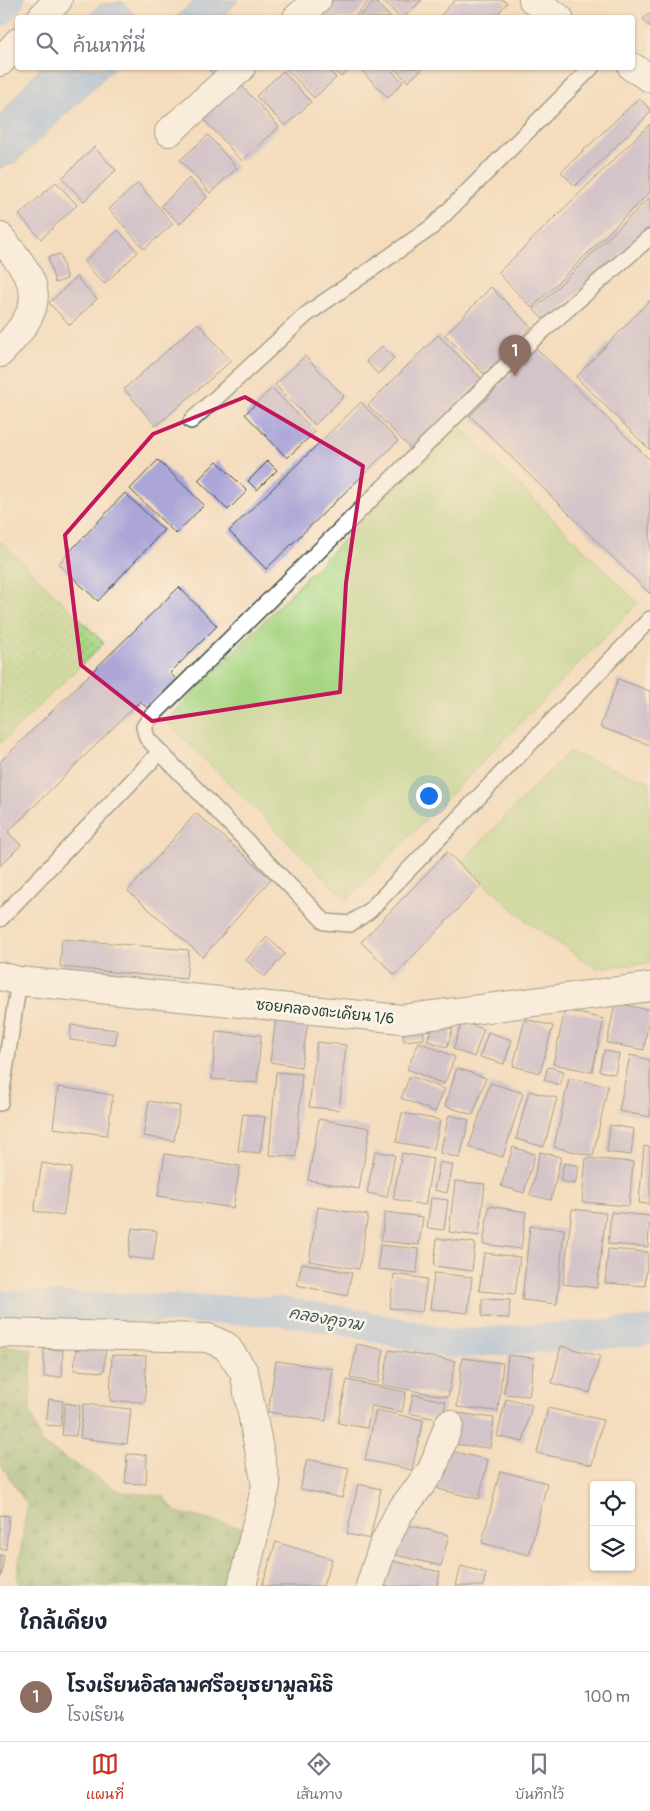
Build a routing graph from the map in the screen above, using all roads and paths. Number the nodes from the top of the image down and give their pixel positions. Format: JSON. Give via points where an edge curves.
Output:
{"nodes":[{"id":1,"x":58,"y":0,"type":"edge"},
{"id":2,"x":317,"y":0,"type":"edge"},
{"id":3,"x":533,"y":0,"type":"edge"},
{"id":4,"x":44,"y":15,"type":"edge"},
{"id":5,"x":300,"y":15,"type":"edge"},
{"id":6,"x":555,"y":15,"type":"edge"},
{"id":7,"x":15,"y":45,"type":"edge"},
{"id":8,"x":0,"y":62,"type":"edge"},
{"id":9,"x":635,"y":69,"type":"edge"},
{"id":10,"x":240,"y":70,"type":"edge"},
{"id":11,"x":589,"y":70,"type":"edge"},
{"id":12,"x":650,"y":78,"type":"edge"},
{"id":13,"x":169,"y":132,"type":"dead end"},
{"id":14,"x":0,"y":237,"type":"edge"},
{"id":15,"x":650,"y":237,"type":"edge"},
{"id":16,"x":0,"y":353,"type":"edge"},
{"id":17,"x":191,"y":421,"type":"dead end"},
{"id":18,"x":650,"y":619,"type":"edge"},
{"id":19,"x":160,"y":752,"type":"junction"},
{"id":20,"x":0,"y":919,"type":"edge"},
{"id":21,"x":10,"y":979,"type":"edge"},
{"id":22,"x":650,"y":987,"type":"edge"},
{"id":23,"x":0,"y":1103,"type":"edge"},
{"id":24,"x":0,"y":1332,"type":"edge"},
{"id":25,"x":449,"y":1424,"type":"dead end"},
{"id":26,"x":242,"y":1586,"type":"edge"},
{"id":27,"x":370,"y":1586,"type":"edge"}],
"edges":[{"from":1,"to":4,"type":"street"},
{"from":2,"to":5,"type":"street"},
{"from":3,"to":6,"type":"street"},
{"from":7,"to":8,"type":"street"},
{"from":9,"to":12,"type":"street"},
{"from":10,"to":13,"type":"street"},
{"from":11,"to":17,"type":"lane","via":[[432,227],[307,314]]},
{"from":14,"to":16,"type":"street","via":[[32,280],[35,297],[28,316]]},
{"from":15,"to":19,"type":"lane","via":[[529,343],[149,718],[144,727],[147,738]]},
{"from":18,"to":19,"type":"lane","via":[[369,911],[350,924],[325,922]]},
{"from":19,"to":20,"type":"lane"},
{"from":21,"to":22,"type":"street","name":"ซอยคลองตะเคียน 1/6","via":[[402,1019]]},
{"from":21,"to":23,"type":"lane"},
{"from":24,"to":26,"type":"street","via":[[208,1338],[226,1346],[244,1372],[266,1485]]},
{"from":25,"to":27,"type":"street","via":[[432,1470],[399,1513],[383,1546]]}]}
